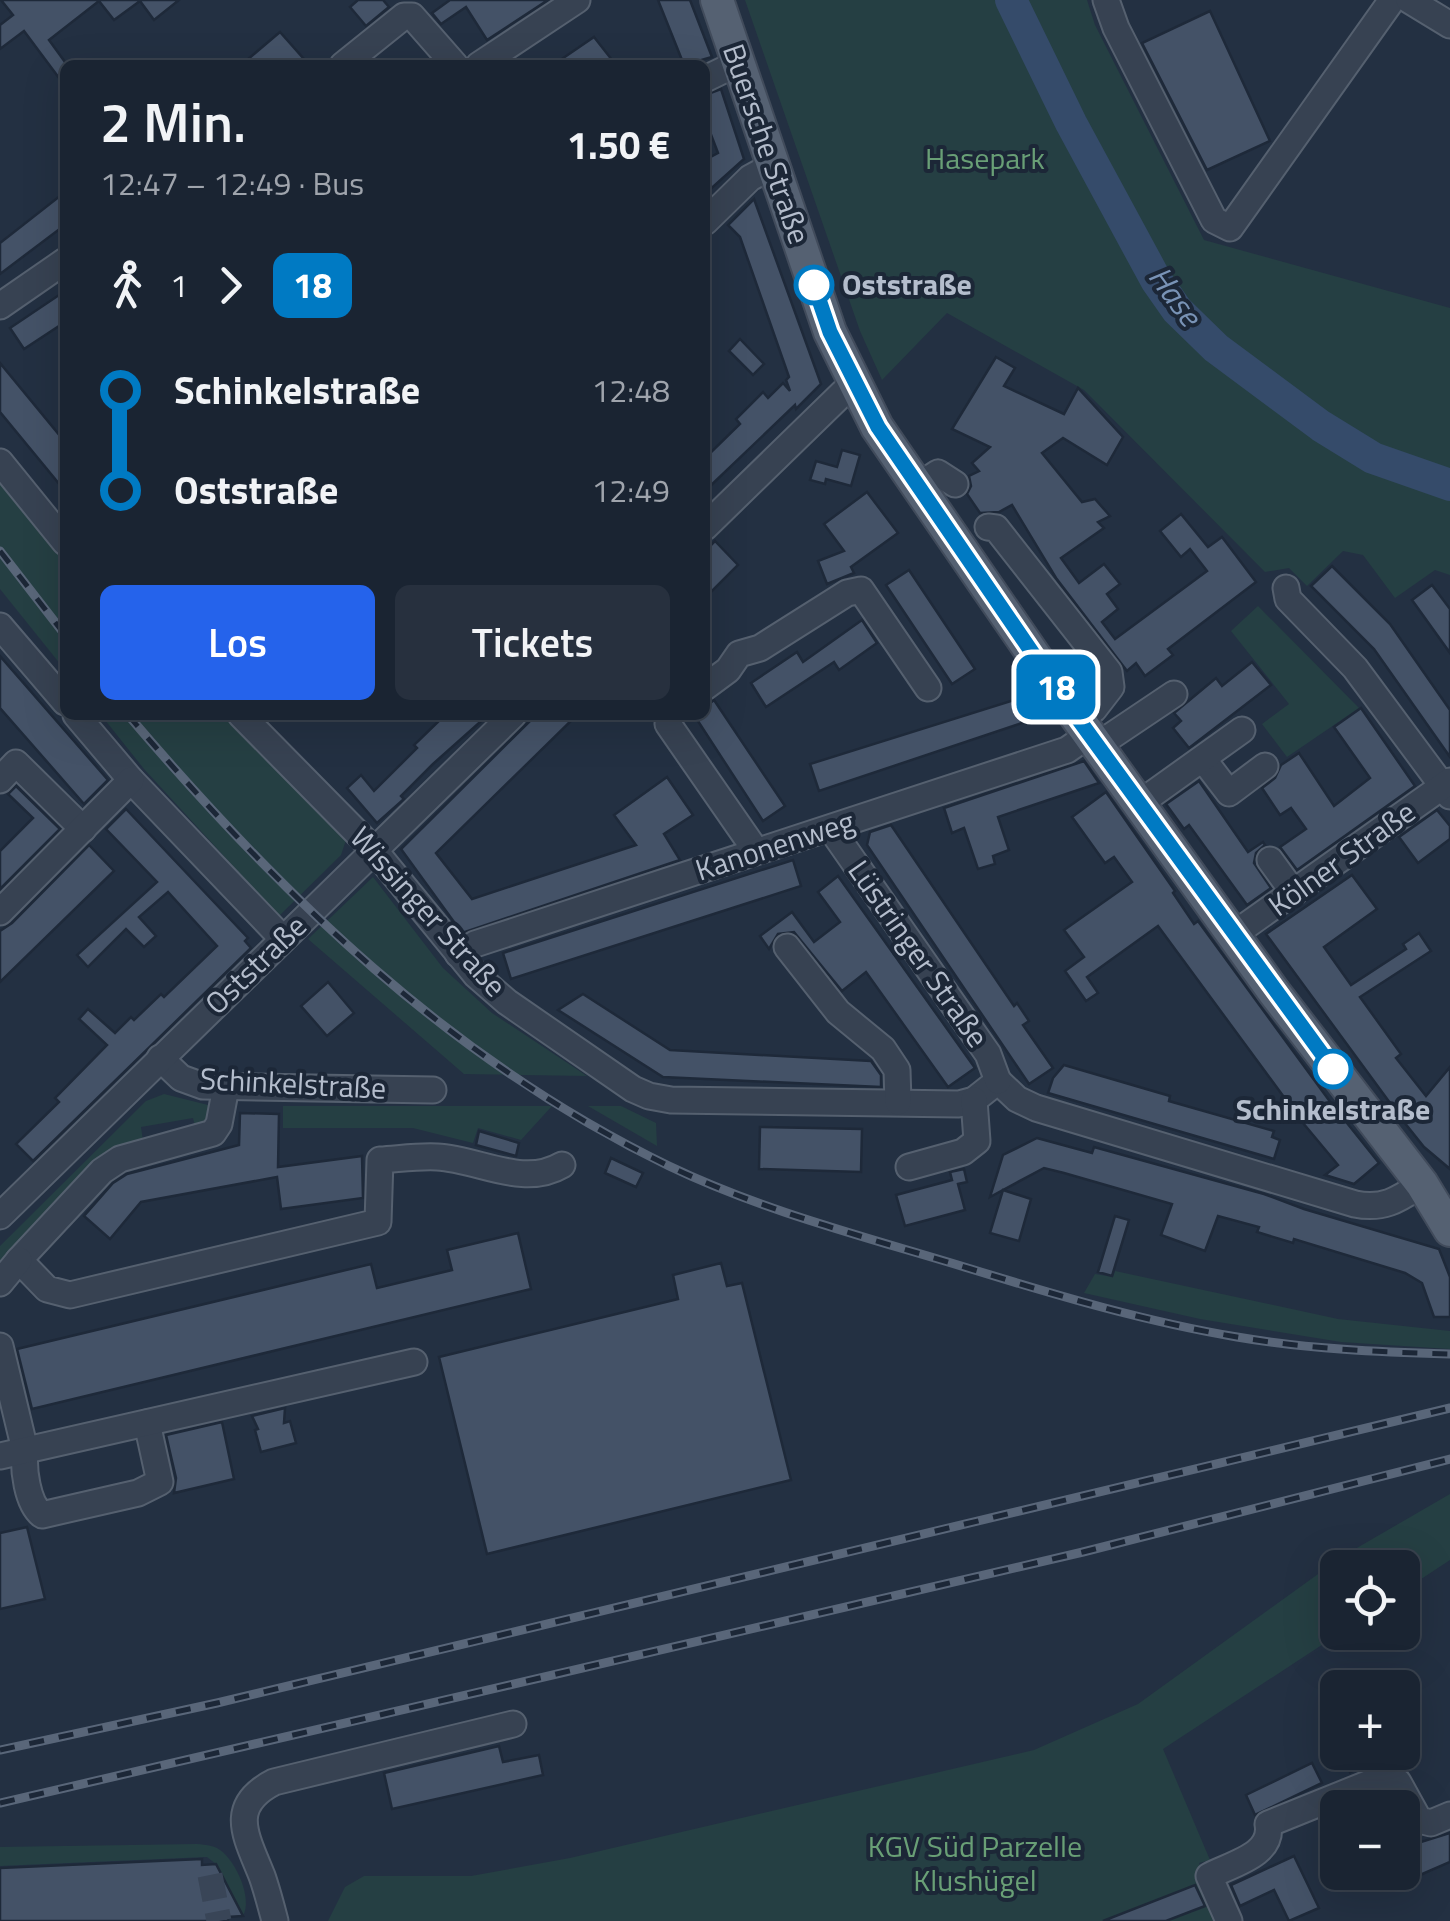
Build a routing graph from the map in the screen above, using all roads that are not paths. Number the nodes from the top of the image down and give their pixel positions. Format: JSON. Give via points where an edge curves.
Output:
{"nodes":[{"id":1,"x":577,"y":0,"type":"edge"},
{"id":2,"x":717,"y":0,"type":"edge"},
{"id":3,"x":1106,"y":0,"type":"edge"},
{"id":4,"x":1392,"y":0,"type":"edge"},
{"id":5,"x":1410,"y":0,"type":"edge"},
{"id":6,"x":1450,"y":25,"type":"edge"},
{"id":7,"x":349,"y":60,"type":"edge"},
{"id":8,"x":452,"y":60,"type":"edge"},
{"id":9,"x":487,"y":60,"type":"edge"},
{"id":10,"x":738,"y":63,"type":"junction"},
{"id":11,"x":710,"y":76,"type":"edge"},
{"id":12,"x":772,"y":166,"type":"junction"},
{"id":13,"x":710,"y":217,"type":"edge"},
{"id":14,"x":60,"y":264,"type":"edge"},
{"id":15,"x":0,"y":306,"type":"edge"},
{"id":16,"x":853,"y":382,"type":"junction"},
{"id":17,"x":0,"y":462,"type":"edge"},
{"id":18,"x":956,"y":484,"type":"dead end"},
{"id":19,"x":918,"y":486,"type":"junction"},
{"id":20,"x":710,"y":523,"type":"edge"},
{"id":21,"x":988,"y":527,"type":"dead end"},
{"id":22,"x":60,"y":534,"type":"edge"},
{"id":23,"x":1286,"y":588,"type":"dead end"},
{"id":24,"x":0,"y":626,"type":"edge"},
{"id":25,"x":710,"y":683,"type":"edge"},
{"id":26,"x":928,"y":688,"type":"dead end"},
{"id":27,"x":1174,"y":694,"type":"dead end"},
{"id":28,"x":60,"y":696,"type":"edge"},
{"id":29,"x":80,"y":720,"type":"edge"},
{"id":30,"x":246,"y":720,"type":"edge"},
{"id":31,"x":509,"y":720,"type":"edge"},
{"id":32,"x":669,"y":720,"type":"edge"},
{"id":33,"x":1242,"y":730,"type":"dead end"},
{"id":34,"x":1089,"y":733,"type":"junction"},
{"id":35,"x":1203,"y":758,"type":"junction"},
{"id":36,"x":1265,"y":766,"type":"dead end"},
{"id":37,"x":0,"y":780,"type":"edge"},
{"id":38,"x":131,"y":780,"type":"junction"},
{"id":39,"x":1448,"y":787,"type":"edge"},
{"id":40,"x":1140,"y":804,"type":"junction"},
{"id":41,"x":83,"y":829,"type":"junction"},
{"id":42,"x":831,"y":829,"type":"junction"},
{"id":43,"x":374,"y":850,"type":"junction"},
{"id":44,"x":756,"y":851,"type":"junction"},
{"id":45,"x":1270,"y":860,"type":"dead end"},
{"id":46,"x":1294,"y":893,"type":"junction"},
{"id":47,"x":0,"y":912,"type":"edge"},
{"id":48,"x":1233,"y":935,"type":"junction"},
{"id":49,"x":283,"y":940,"type":"junction"},
{"id":50,"x":787,"y":947,"type":"dead end"},
{"id":51,"x":458,"y":954,"type":"junction"},
{"id":52,"x":160,"y":1058,"type":"junction"},
{"id":53,"x":998,"y":1082,"type":"junction"},
{"id":54,"x":226,"y":1087,"type":"junction"},
{"id":55,"x":433,"y":1090,"type":"dead end"},
{"id":56,"x":974,"y":1100,"type":"junction"},
{"id":57,"x":898,"y":1102,"type":"junction"},
{"id":58,"x":562,"y":1165,"type":"dead end"},
{"id":59,"x":909,"y":1168,"type":"dead end"},
{"id":60,"x":1422,"y":1184,"type":"junction"},
{"id":61,"x":0,"y":1216,"type":"edge"},
{"id":62,"x":1450,"y":1230,"type":"edge"},
{"id":63,"x":19,"y":1260,"type":"junction"},
{"id":64,"x":0,"y":1283,"type":"edge"},
{"id":65,"x":0,"y":1346,"type":"edge"},
{"id":66,"x":414,"y":1362,"type":"dead end"},
{"id":67,"x":147,"y":1423,"type":"junction"},
{"id":68,"x":12,"y":1453,"type":"edge"},
{"id":69,"x":513,"y":1724,"type":"dead end"},
{"id":70,"x":1450,"y":1815,"type":"edge"},
{"id":71,"x":275,"y":1921,"type":"edge"},
{"id":72,"x":1229,"y":1921,"type":"edge"}],
"edges":[{"from":1,"to":9,"type":"street"},
{"from":2,"to":10,"type":"main road","name":"Buersche Straße"},
{"from":3,"to":4,"type":"street","via":[[1214,220],[1230,228]]},
{"from":5,"to":6,"type":"street"},
{"from":7,"to":8,"type":"street","via":[[404,16],[412,16]]},
{"from":10,"to":11,"type":"street"},
{"from":10,"to":12,"type":"main road","name":"Buersche Straße"},
{"from":12,"to":13,"type":"street"},
{"from":12,"to":16,"type":"main road","name":"Buersche Straße"},
{"from":14,"to":15,"type":"street"},
{"from":16,"to":19,"type":"main road","name":"Buersche Straße"},
{"from":16,"to":20,"type":"street"},
{"from":17,"to":22,"type":"street"},
{"from":18,"to":19,"type":"street","via":[[938,474]]},
{"from":19,"to":34,"type":"main road","name":"Buersche Straße"},
{"from":21,"to":34,"type":"street","via":[[996,528],[1109,672],[1110,688],[1094,709]]},
{"from":23,"to":39,"type":"street","via":[[1288,599],[1356,668]]},
{"from":24,"to":28,"type":"street"},
{"from":25,"to":26,"type":"street","via":[[739,654],[861,590]]},
{"from":27,"to":34,"type":"street","name":"Kanonenweg"},
{"from":29,"to":38,"type":"street"},
{"from":30,"to":43,"type":"street","name":"Wissinger Straße"},
{"from":31,"to":43,"type":"street","name":"Oststraße"},
{"from":32,"to":44,"type":"street"},
{"from":33,"to":35,"type":"street"},
{"from":34,"to":40,"type":"main road","name":"Buersche Straße"},
{"from":34,"to":42,"type":"street","name":"Kanonenweg","via":[[1066,750]]},
{"from":35,"to":36,"type":"street","via":[[1229,794]]},
{"from":35,"to":40,"type":"street"},
{"from":37,"to":41,"type":"street","via":[[16,764]]},
{"from":38,"to":41,"type":"street"},
{"from":38,"to":49,"type":"street"},
{"from":39,"to":46,"type":"street","name":"Kölner Straße"},
{"from":40,"to":48,"type":"main road","name":"Buersche Straße"},
{"from":41,"to":47,"type":"street"},
{"from":42,"to":44,"type":"street","name":"Kanonenweg"},
{"from":42,"to":53,"type":"street","name":"Lüstringer Straße","via":[[988,1054]]},
{"from":43,"to":49,"type":"street","name":"Oststraße"},
{"from":43,"to":51,"type":"street","name":"Wissinger Straße"},
{"from":44,"to":51,"type":"street","name":"Kanonenweg"},
{"from":45,"to":46,"type":"street"},
{"from":46,"to":48,"type":"street","name":"Kölner Straße"},
{"from":48,"to":60,"type":"main road","name":"Buersche Straße"},
{"from":49,"to":52,"type":"street","name":"Oststraße"},
{"from":50,"to":57,"type":"street","via":[[838,1012],[883,1049],[897,1070]]},
{"from":51,"to":57,"type":"street","name":"Wissinger Straße","via":[[507,1002],[648,1096]]},
{"from":52,"to":54,"type":"street","name":"Schinkelstraße","via":[[181,1078]]},
{"from":52,"to":61,"type":"street","name":"Oststraße"},
{"from":53,"to":56,"type":"street"},
{"from":53,"to":60,"type":"street","via":[[1036,1108],[1356,1204],[1391,1204]]},
{"from":54,"to":55,"type":"street","name":"Schinkelstraße"},
{"from":54,"to":63,"type":"street","via":[[213,1133],[120,1158]]},
{"from":56,"to":57,"type":"street"},
{"from":56,"to":59,"type":"street","via":[[977,1141],[963,1152]]},
{"from":58,"to":63,"type":"street","via":[[533,1176],[438,1157],[380,1160],[378,1222],[70,1295],[46,1289]]},
{"from":60,"to":62,"type":"main road","name":"Buersche Straße"},
{"from":63,"to":64,"type":"street"},
{"from":65,"to":68,"type":"street"},
{"from":66,"to":67,"type":"street"},
{"from":67,"to":68,"type":"street"},
{"from":67,"to":68,"type":"street","via":[[160,1482],[42,1515]]},
{"from":69,"to":71,"type":"street","via":[[258,1790],[243,1822]]},
{"from":70,"to":72,"type":"street","via":[[1419,1820],[1398,1782],[1387,1776],[1268,1824],[1264,1848],[1210,1876]]}]}
